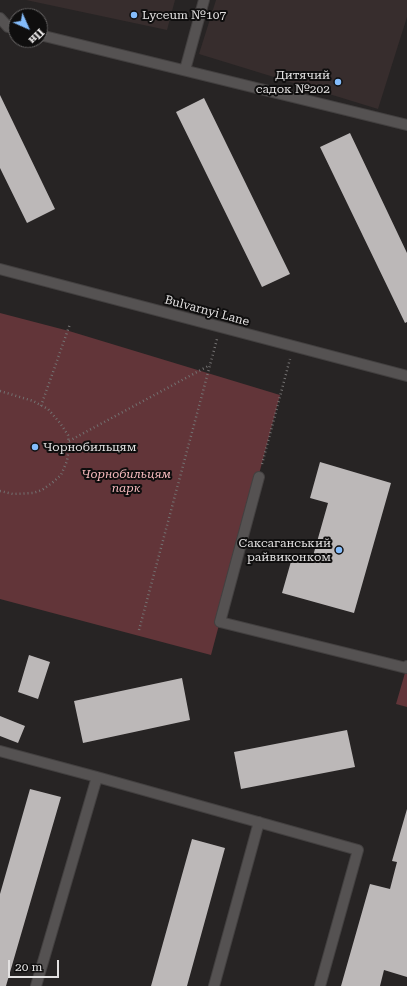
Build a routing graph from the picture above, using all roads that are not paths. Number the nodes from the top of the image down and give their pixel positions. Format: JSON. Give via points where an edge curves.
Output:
{"nodes":[{"id":1,"x":204,"y":0,"type":"edge"},
{"id":2,"x":0,"y":18,"type":"edge"},
{"id":3,"x":8,"y":27,"type":"edge"},
{"id":4,"x":48,"y":37,"type":"edge"},
{"id":5,"x":185,"y":70,"type":"junction"},
{"id":6,"x":407,"y":125,"type":"edge"},
{"id":7,"x":0,"y":269,"type":"edge"},
{"id":8,"x":407,"y":376,"type":"edge"},
{"id":9,"x":258,"y":477,"type":"road end"},
{"id":10,"x":407,"y":666,"type":"edge"},
{"id":11,"x":0,"y":751,"type":"edge"},
{"id":12,"x":97,"y":777,"type":"junction"},
{"id":13,"x":259,"y":822,"type":"junction"},
{"id":14,"x":36,"y":986,"type":"edge"},
{"id":15,"x":214,"y":986,"type":"edge"},
{"id":16,"x":320,"y":986,"type":"edge"}],
"edges":[{"from":1,"to":5,"type":"street"},
{"from":2,"to":3,"type":"street"},
{"from":4,"to":5,"type":"street"},
{"from":5,"to":6,"type":"street"},
{"from":7,"to":8,"type":"street","name":"Bulvarnyi Lane"},
{"from":9,"to":10,"type":"street","via":[[220,622],[406,668]]},
{"from":11,"to":12,"type":"street"},
{"from":12,"to":13,"type":"street"},
{"from":12,"to":14,"type":"street"},
{"from":13,"to":15,"type":"street"},
{"from":13,"to":16,"type":"street","via":[[358,850]]}]}
